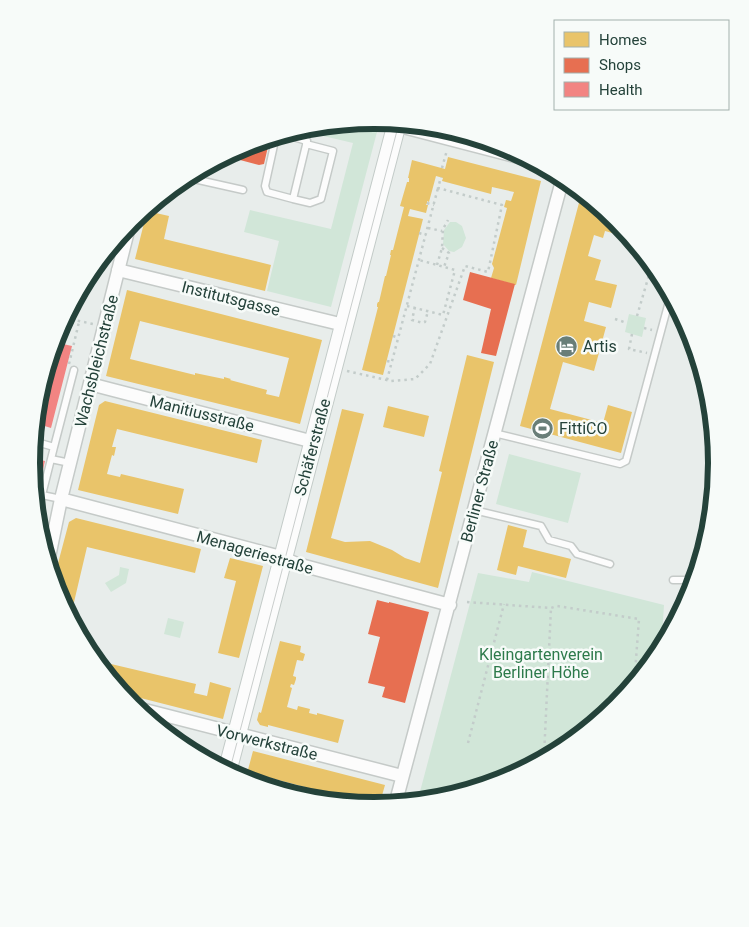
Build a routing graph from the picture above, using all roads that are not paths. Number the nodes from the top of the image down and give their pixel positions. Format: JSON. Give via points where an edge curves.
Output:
{"nodes":[{"id":1,"x":395,"y":130,"type":"edge"},
{"id":2,"x":432,"y":134,"type":"edge"},
{"id":3,"x":298,"y":138,"type":"edge"},
{"id":4,"x":306,"y":144,"type":"junction"},
{"id":5,"x":274,"y":145,"type":"edge"},
{"id":6,"x":487,"y":149,"type":"edge"},
{"id":7,"x":198,"y":180,"type":"edge"},
{"id":8,"x":561,"y":186,"type":"edge"},
{"id":9,"x":243,"y":190,"type":"dead end"},
{"id":10,"x":293,"y":199,"type":"junction"},
{"id":11,"x":126,"y":240,"type":"edge"},
{"id":12,"x":118,"y":270,"type":"junction"},
{"id":13,"x":668,"y":304,"type":"edge"},
{"id":14,"x":344,"y":325,"type":"junction"},
{"id":15,"x":74,"y":370,"type":"dead end"},
{"id":16,"x":90,"y":384,"type":"junction"},
{"id":17,"x":494,"y":433,"type":"junction"},
{"id":18,"x":314,"y":442,"type":"junction"},
{"id":19,"x":41,"y":443,"type":"edge"},
{"id":20,"x":54,"y":446,"type":"junction"},
{"id":21,"x":51,"y":459,"type":"junction"},
{"id":22,"x":70,"y":463,"type":"junction"},
{"id":23,"x":42,"y":495,"type":"joint"},
{"id":24,"x":61,"y":499,"type":"junction"},
{"id":25,"x":474,"y":510,"type":"junction"},
{"id":26,"x":51,"y":549,"type":"edge"},
{"id":27,"x":283,"y":557,"type":"junction"},
{"id":28,"x":610,"y":564,"type":"dead end"},
{"id":29,"x":689,"y":576,"type":"edge"},
{"id":30,"x":673,"y":580,"type":"dead end"},
{"id":31,"x":450,"y":605,"type":"junction"},
{"id":32,"x":150,"y":711,"type":"edge"},
{"id":33,"x":237,"y":734,"type":"junction"},
{"id":34,"x":229,"y":765,"type":"edge"},
{"id":35,"x":402,"y":776,"type":"junction"},
{"id":36,"x":397,"y":797,"type":"edge"}],
"edges":[{"from":1,"to":14,"type":"street","name":"Schäferstraße"},
{"from":2,"to":6,"type":"street"},
{"from":3,"to":4,"type":"lane","via":[[307,140]]},
{"from":4,"to":10,"type":"lane"},
{"from":4,"to":10,"type":"lane","via":[[333,151],[322,199],[310,203]]},
{"from":5,"to":10,"type":"lane","via":[[265,186],[267,192]]},
{"from":7,"to":9,"type":"lane"},
{"from":8,"to":17,"type":"street","name":"Berliner Straße"},
{"from":11,"to":12,"type":"street","name":"Wachsbleichstraße"},
{"from":12,"to":14,"type":"street","name":"Institutsgasse"},
{"from":12,"to":16,"type":"street","name":"Wachsbleichstraße"},
{"from":13,"to":17,"type":"lane","via":[[626,461],[620,464]]},
{"from":14,"to":18,"type":"street","name":"Schäferstraße"},
{"from":15,"to":20,"type":"lane"},
{"from":16,"to":18,"type":"street","name":"Manitiusstraße"},
{"from":16,"to":22,"type":"street","name":"Wachsbleichstraße"},
{"from":17,"to":25,"type":"street","name":"Berliner Straße"},
{"from":18,"to":27,"type":"street","name":"Schäferstraße"},
{"from":19,"to":20,"type":"lane"},
{"from":20,"to":21,"type":"lane"},
{"from":21,"to":22,"type":"lane"},
{"from":21,"to":23,"type":"lane"},
{"from":22,"to":24,"type":"street","name":"Wachsbleichstraße"},
{"from":23,"to":24,"type":"lane"},
{"from":24,"to":26,"type":"street","name":"Wachsbleichstraße"},
{"from":24,"to":27,"type":"street","name":"Menageriestraße"},
{"from":25,"to":28,"type":"lane","via":[[541,526],[550,540],[571,546],[577,554]]},
{"from":25,"to":31,"type":"street","name":"Berliner Straße"},
{"from":27,"to":31,"type":"street","name":"Menageriestraße","via":[[297,564]]},
{"from":27,"to":33,"type":"street","name":"Schäferstraße"},
{"from":29,"to":30,"type":"lane","via":[[687,580]]},
{"from":31,"to":35,"type":"street","name":"Berliner Straße"},
{"from":32,"to":33,"type":"street","name":"Vorwerkstraße"},
{"from":33,"to":34,"type":"street","name":"Schäferstraße"},
{"from":33,"to":35,"type":"street","name":"Vorwerkstraße"},
{"from":35,"to":36,"type":"street","name":"Berliner Straße"}]}
